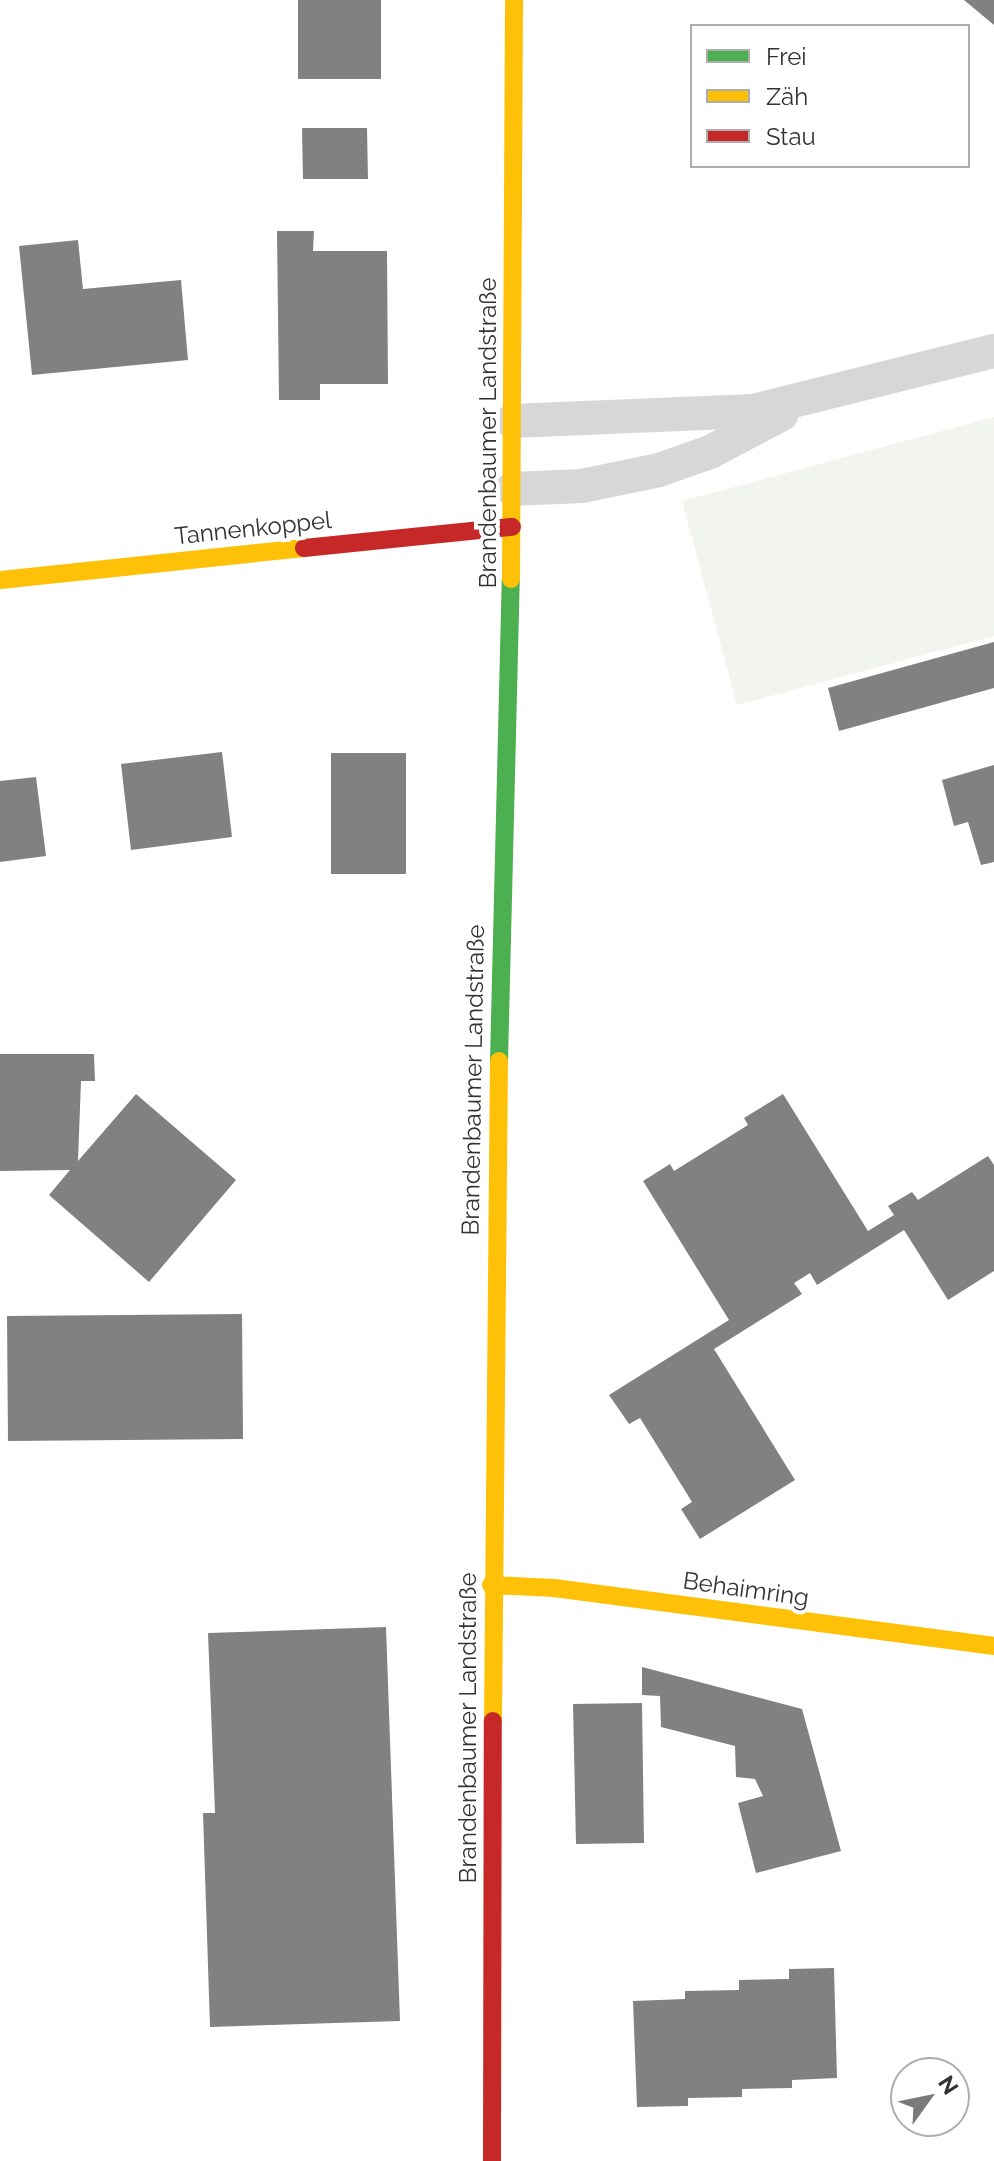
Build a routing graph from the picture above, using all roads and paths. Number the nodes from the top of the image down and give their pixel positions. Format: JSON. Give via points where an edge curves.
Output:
{"nodes":[{"id":1,"x":514,"y":0,"type":"edge"},
{"id":2,"x":994,"y":351,"type":"edge"},
{"id":3,"x":807,"y":401,"type":"junction"},
{"id":4,"x":512,"y":421,"type":"junction"},
{"id":5,"x":512,"y":489,"type":"junction"},
{"id":6,"x":512,"y":527,"type":"junction"},
{"id":7,"x":0,"y":580,"type":"edge"},
{"id":8,"x":491,"y":1585,"type":"junction"},
{"id":9,"x":994,"y":1646,"type":"edge"},
{"id":10,"x":492,"y":2161,"type":"edge"}],
"edges":[{"from":1,"to":4,"type":"main road","name":"Brandenbaumer Landstraße"},
{"from":2,"to":3,"type":"lane"},
{"from":3,"to":4,"type":"lane","via":[[753,411]]},
{"from":3,"to":5,"type":"lane","via":[[710,452],[659,470],[582,486]]},
{"from":4,"to":5,"type":"main road","name":"Brandenbaumer Landstraße"},
{"from":5,"to":6,"type":"main road","name":"Brandenbaumer Landstraße"},
{"from":6,"to":7,"type":"main road","name":"Tannenkoppel"},
{"from":6,"to":8,"type":"main road","name":"Brandenbaumer Landstraße","via":[[493,1262]]},
{"from":8,"to":9,"type":"main road","name":"Behaimring","via":[[554,1588]]},
{"from":8,"to":10,"type":"main road","name":"Brandenbaumer Landstraße"}]}
